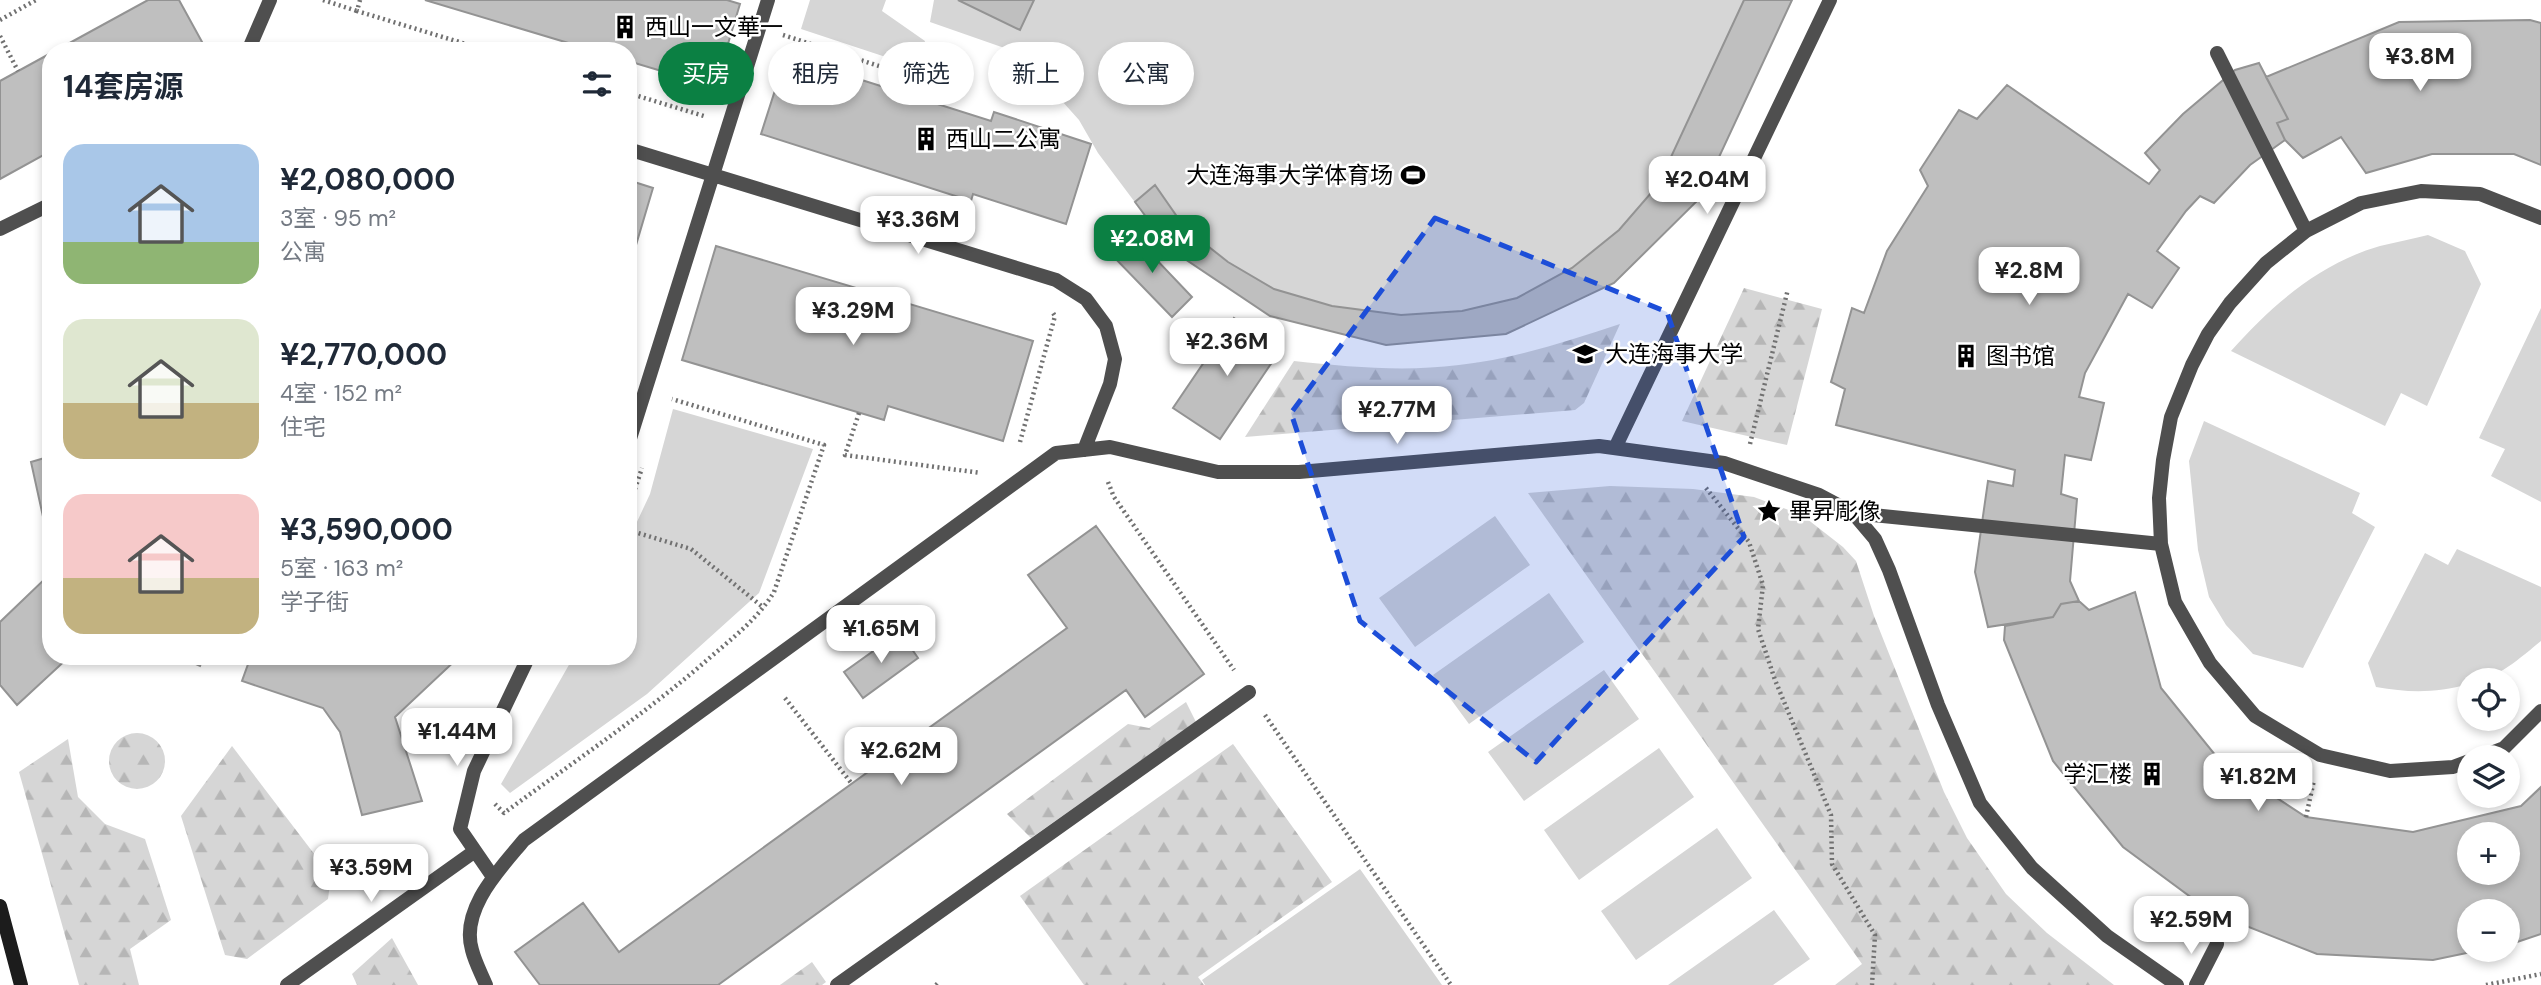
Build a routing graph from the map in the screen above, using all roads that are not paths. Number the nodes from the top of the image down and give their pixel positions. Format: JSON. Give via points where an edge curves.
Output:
{"nodes":[{"id":1,"x":270,"y":0,"type":"edge"},
{"id":2,"x":768,"y":0,"type":"edge"},
{"id":3,"x":1830,"y":0,"type":"edge"},
{"id":4,"x":252,"y":42,"type":"edge"},
{"id":5,"x":2217,"y":53,"type":"dead end"},
{"id":6,"x":637,"y":152,"type":"edge"},
{"id":7,"x":713,"y":175,"type":"junction"},
{"id":8,"x":42,"y":208,"type":"edge"},
{"id":9,"x":2541,"y":218,"type":"edge"},
{"id":10,"x":0,"y":229,"type":"edge"},
{"id":11,"x":2306,"y":231,"type":"junction"},
{"id":12,"x":637,"y":416,"type":"edge"},
{"id":13,"x":1615,"y":448,"type":"junction"},
{"id":14,"x":1084,"y":450,"type":"junction"},
{"id":15,"x":1853,"y":513,"type":"junction"},
{"id":16,"x":2161,"y":544,"type":"junction"},
{"id":17,"x":525,"y":665,"type":"edge"},
{"id":18,"x":1249,"y":692,"type":"road end"},
{"id":19,"x":2541,"y":711,"type":"edge"},
{"id":20,"x":2507,"y":745,"type":"edge"},
{"id":21,"x":2457,"y":766,"type":"edge"},
{"id":22,"x":475,"y":851,"type":"junction"},
{"id":23,"x":493,"y":877,"type":"junction"},
{"id":24,"x":0,"y":905,"type":"edge"},
{"id":25,"x":2217,"y":944,"type":"dead end"},
{"id":26,"x":304,"y":980,"type":"edge"},
{"id":27,"x":21,"y":985,"type":"edge"},
{"id":28,"x":287,"y":985,"type":"edge"},
{"id":29,"x":486,"y":985,"type":"edge"},
{"id":30,"x":836,"y":985,"type":"edge"},
{"id":31,"x":2177,"y":985,"type":"edge"},
{"id":32,"x":2196,"y":985,"type":"edge"}],
"edges":[{"from":1,"to":4,"type":"street"},
{"from":2,"to":7,"type":"street"},
{"from":3,"to":13,"type":"street"},
{"from":5,"to":11,"type":"street"},
{"from":6,"to":7,"type":"street"},
{"from":7,"to":12,"type":"street"},
{"from":7,"to":14,"type":"street","via":[[1056,280],[1086,299],[1105,326],[1115,359]]},
{"from":8,"to":10,"type":"street"},
{"from":9,"to":11,"type":"street","via":[[2480,194],[2421,191],[2361,204]]},
{"from":11,"to":16,"type":"street","via":[[2266,263],[2230,303],[2192,365],[2171,417],[2163,460]]},
{"from":13,"to":14,"type":"street","via":[[1299,472],[1218,472],[1110,447]]},
{"from":13,"to":15,"type":"street","via":[[1724,463],[1819,495]]},
{"from":14,"to":23,"type":"street","via":[[1056,453],[523,840]]},
{"from":15,"to":16,"type":"street"},
{"from":15,"to":31,"type":"street","via":[[1875,539],[1889,570],[1980,803],[2032,868],[2107,936]]},
{"from":16,"to":21,"type":"street","via":[[2175,603],[2210,663],[2255,716],[2320,755],[2390,771]]},
{"from":17,"to":22,"type":"street","via":[[474,771],[460,829]]},
{"from":18,"to":30,"type":"street"},
{"from":19,"to":20,"type":"street"},
{"from":22,"to":23,"type":"street"},
{"from":22,"to":26,"type":"street"},
{"from":23,"to":29,"type":"street","via":[[472,915],[471,947]]},
{"from":24,"to":27,"type":"main road"},
{"from":25,"to":32,"type":"street"},
{"from":26,"to":28,"type":"street"}]}
